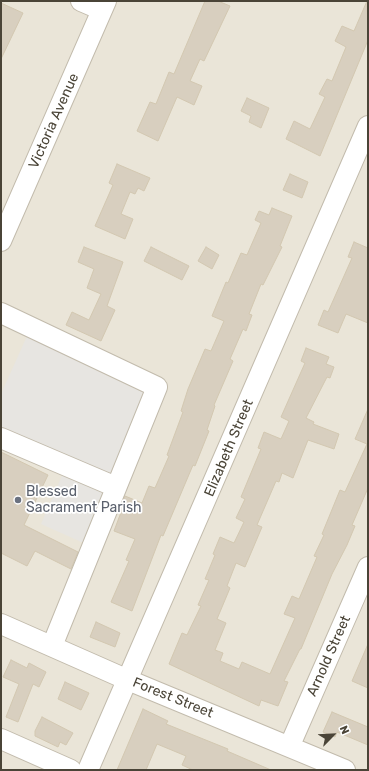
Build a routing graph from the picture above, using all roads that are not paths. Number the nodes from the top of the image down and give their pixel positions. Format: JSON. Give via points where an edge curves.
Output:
{"nodes":[{"id":1,"x":81,"y":1,"type":"edge"},
{"id":2,"x":104,"y":5,"type":"edge"},
{"id":3,"x":368,"y":126,"type":"edge"},
{"id":4,"x":1,"y":241,"type":"edge"},
{"id":5,"x":1,"y":313,"type":"edge"},
{"id":6,"x":1,"y":438,"type":"edge"},
{"id":7,"x":116,"y":487,"type":"junction"},
{"id":8,"x":368,"y":567,"type":"edge"},
{"id":9,"x":1,"y":624,"type":"edge"},
{"id":10,"x":52,"y":646,"type":"junction"},
{"id":11,"x":128,"y":680,"type":"junction"},
{"id":12,"x":1,"y":739,"type":"edge"},
{"id":13,"x":290,"y":745,"type":"junction"},
{"id":14,"x":71,"y":770,"type":"edge"},
{"id":15,"x":88,"y":770,"type":"edge"},
{"id":16,"x":345,"y":770,"type":"edge"}],
"edges":[{"from":1,"to":2,"type":"street"},
{"from":2,"to":4,"type":"street","name":"Victoria Avenue"},
{"from":3,"to":11,"type":"street","name":"Elizabeth Street"},
{"from":5,"to":7,"type":"street","via":[[157,387]]},
{"from":6,"to":7,"type":"street"},
{"from":7,"to":10,"type":"street"},
{"from":8,"to":13,"type":"street","name":"Arnold Street"},
{"from":9,"to":10,"type":"street","name":"Forest Street"},
{"from":10,"to":11,"type":"street","name":"Forest Street"},
{"from":11,"to":13,"type":"street","name":"Forest Street"},
{"from":11,"to":15,"type":"street","name":"Elizabeth Street"},
{"from":12,"to":14,"type":"street"},
{"from":13,"to":16,"type":"street","name":"Forest Street"}]}
